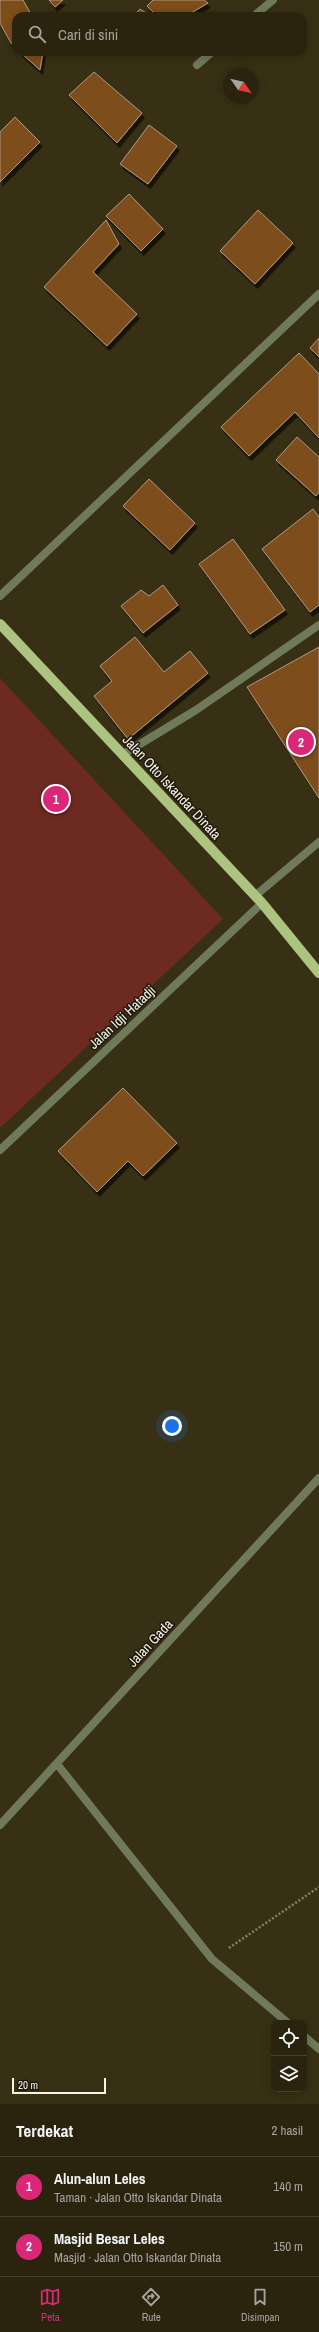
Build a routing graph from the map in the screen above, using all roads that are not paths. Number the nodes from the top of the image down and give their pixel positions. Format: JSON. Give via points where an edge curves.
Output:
{"nodes":[{"id":1,"x":273,"y":0,"type":"edge"},
{"id":2,"x":259,"y":12,"type":"edge"},
{"id":3,"x":208,"y":56,"type":"edge"},
{"id":4,"x":197,"y":66,"type":"dead end"},
{"id":5,"x":319,"y":294,"type":"edge"},
{"id":6,"x":0,"y":596,"type":"edge"},
{"id":7,"x":0,"y":624,"type":"edge"},
{"id":8,"x":319,"y":625,"type":"edge"},
{"id":9,"x":122,"y":755,"type":"junction"},
{"id":10,"x":319,"y":842,"type":"edge"},
{"id":11,"x":258,"y":899,"type":"junction"},
{"id":12,"x":319,"y":973,"type":"edge"},
{"id":13,"x":0,"y":1150,"type":"edge"},
{"id":14,"x":319,"y":1478,"type":"edge"},
{"id":15,"x":57,"y":1764,"type":"junction"},
{"id":16,"x":0,"y":1825,"type":"edge"},
{"id":17,"x":284,"y":2020,"type":"edge"},
{"id":18,"x":307,"y":2039,"type":"edge"},
{"id":19,"x":319,"y":2049,"type":"edge"}],
"edges":[{"from":1,"to":2,"type":"street"},
{"from":3,"to":4,"type":"street"},
{"from":5,"to":6,"type":"street"},
{"from":7,"to":9,"type":"main road","name":"Jalan Otto Iskandar Dinata"},
{"from":8,"to":9,"type":"street","via":[[196,710]]},
{"from":9,"to":11,"type":"main road","name":"Jalan Otto Iskandar Dinata"},
{"from":10,"to":11,"type":"street","name":"Jalan Idji Hatadji"},
{"from":11,"to":12,"type":"main road","name":"Jalan Otto Iskandar Dinata"},
{"from":11,"to":13,"type":"street","name":"Jalan Idji Hatadji"},
{"from":14,"to":15,"type":"street","name":"Jalan Gada"},
{"from":15,"to":16,"type":"street","name":"Jalan Gada"},
{"from":15,"to":17,"type":"street","via":[[212,1959]]},
{"from":18,"to":19,"type":"street"}]}
